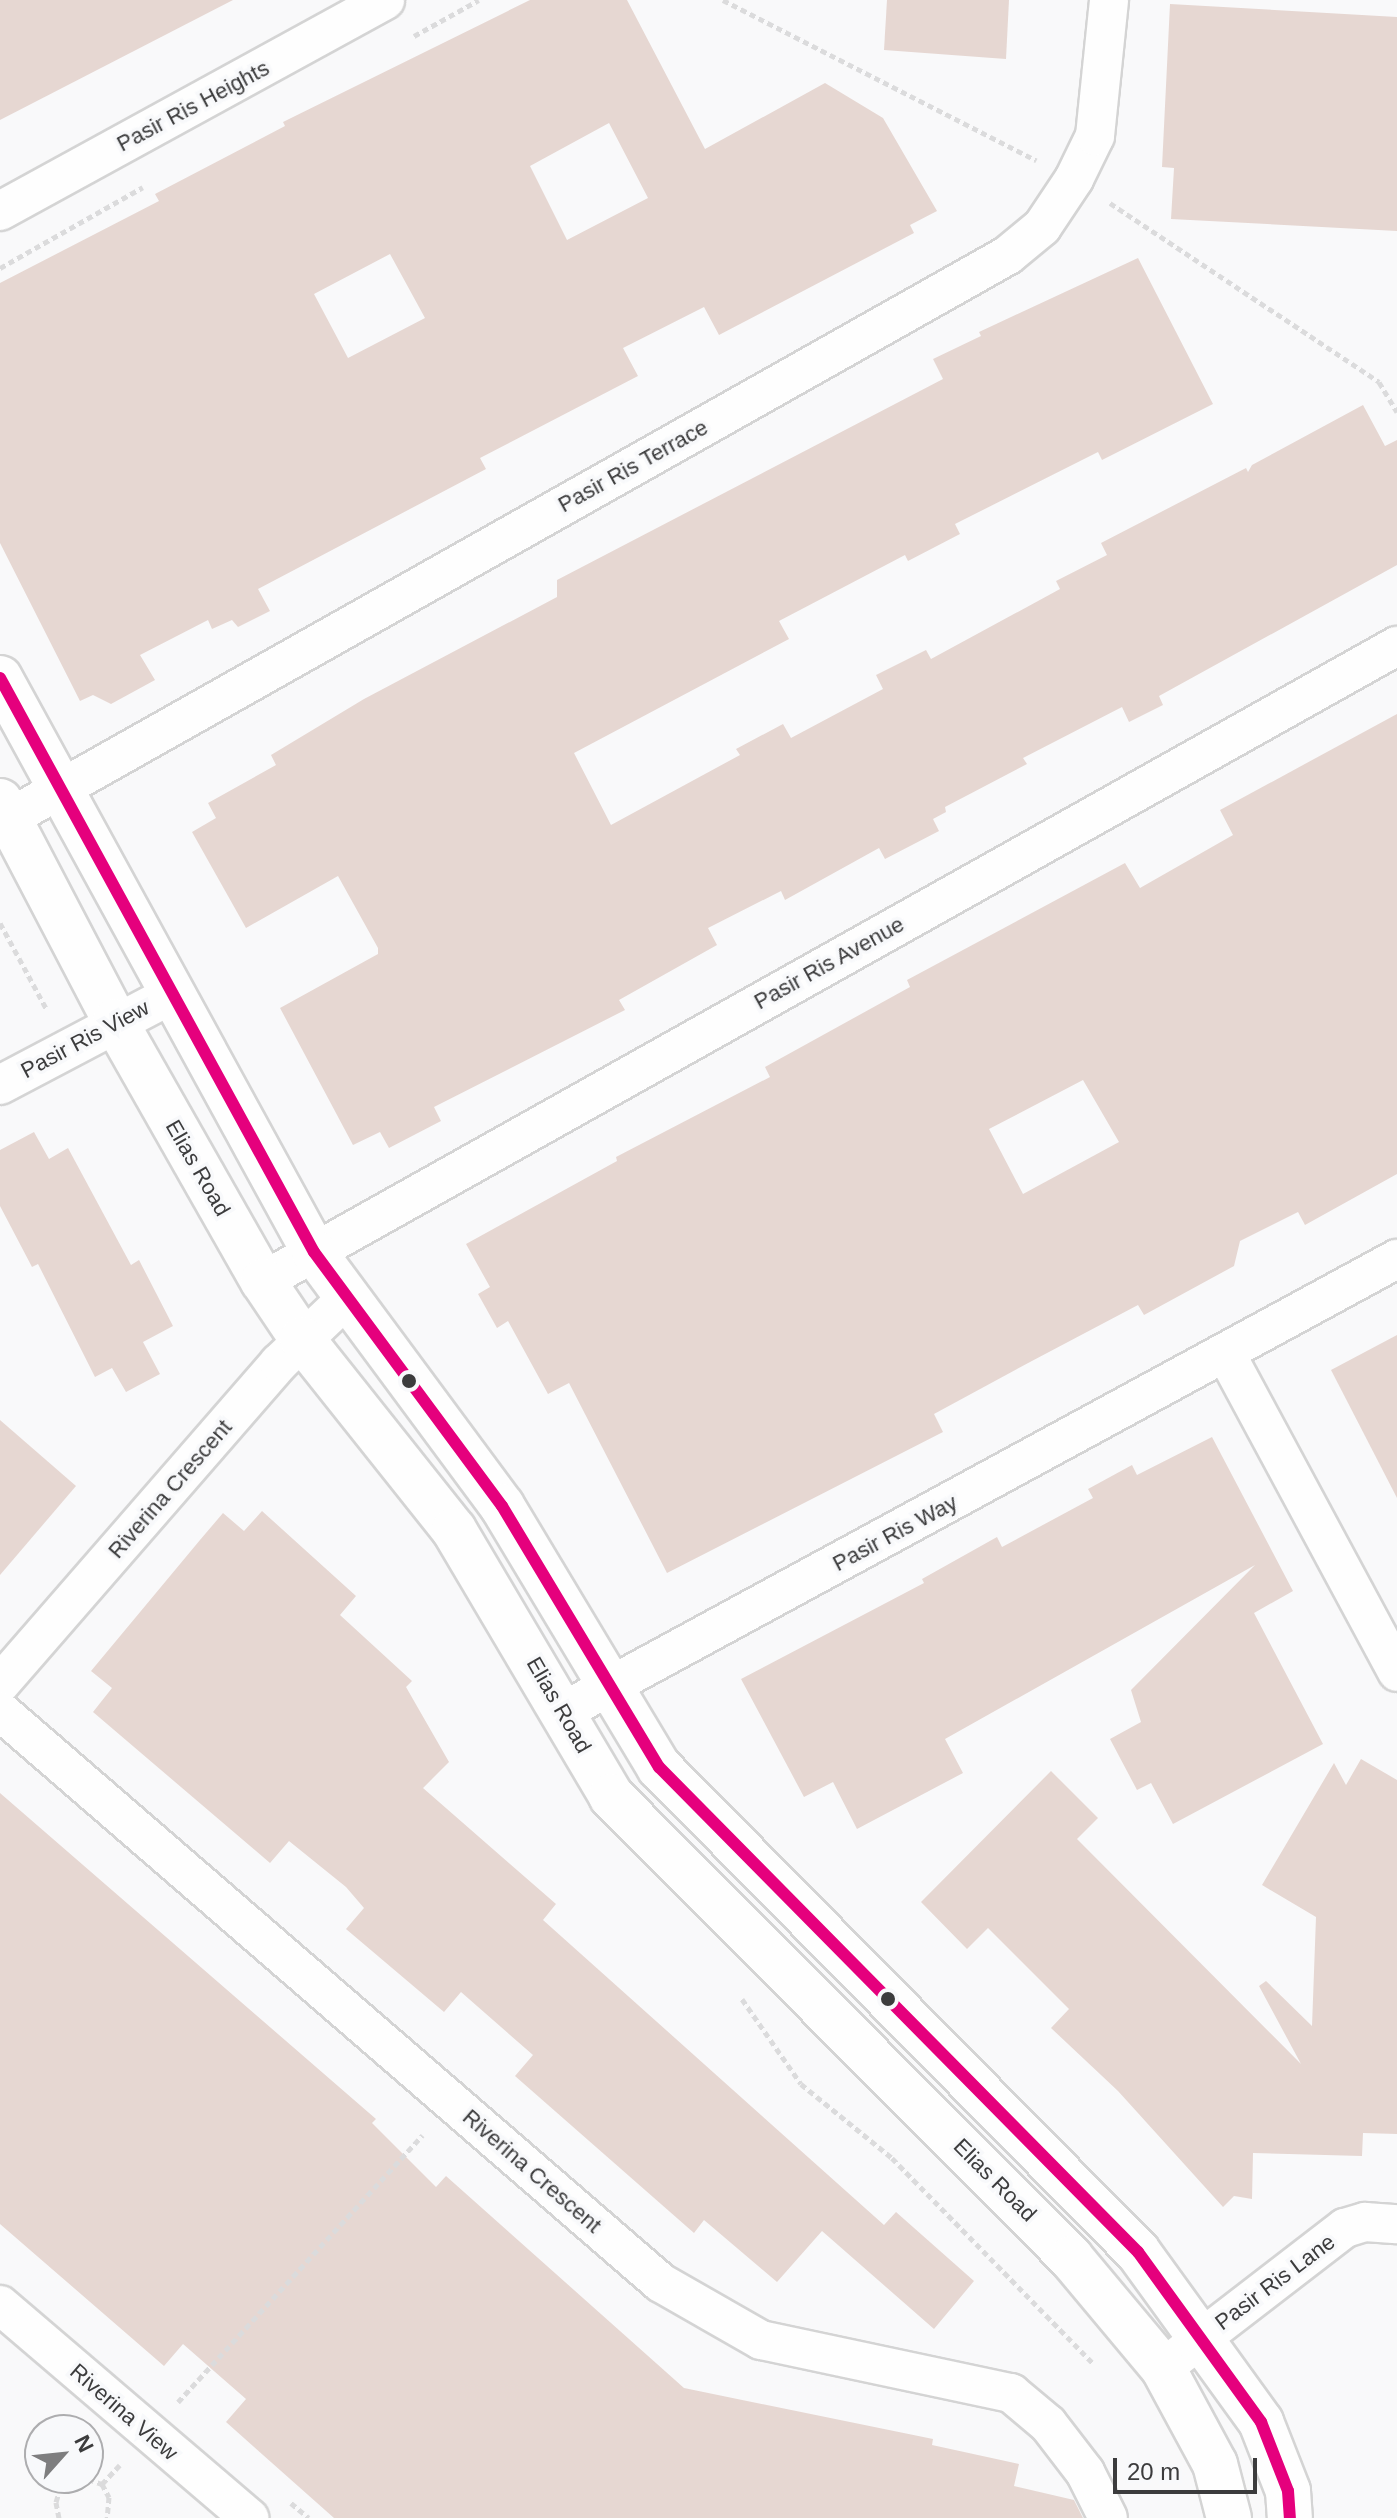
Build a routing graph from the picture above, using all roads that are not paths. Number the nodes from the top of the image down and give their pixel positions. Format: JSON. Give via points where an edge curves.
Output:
{"nodes":[{"id":1,"x":385,"y":0,"type":"edge"},
{"id":2,"x":1109,"y":0,"type":"edge"},
{"id":3,"x":0,"y":211,"type":"edge"},
{"id":4,"x":1397,"y":646,"type":"edge"},
{"id":5,"x":0,"y":678,"type":"edge"},
{"id":6,"x":61,"y":788,"type":"junction"},
{"id":7,"x":5,"y":810,"type":"edge"},
{"id":8,"x":171,"y":995,"type":"junction"},
{"id":9,"x":115,"y":1021,"type":"junction"},
{"id":10,"x":0,"y":1085,"type":"edge"},
{"id":11,"x":314,"y":1252,"type":"junction"},
{"id":12,"x":1397,"y":1259,"type":"edge"},
{"id":13,"x":263,"y":1281,"type":"junction"},
{"id":14,"x":346,"y":1299,"type":"junction"},
{"id":15,"x":302,"y":1339,"type":"junction"},
{"id":16,"x":1226,"y":1354,"type":"junction"},
{"id":17,"x":1397,"y":1672,"type":"edge"},
{"id":18,"x":0,"y":1684,"type":"edge"},
{"id":19,"x":615,"y":1686,"type":"junction"},
{"id":20,"x":0,"y":1711,"type":"edge"},
{"id":21,"x":564,"y":1711,"type":"junction"},
{"id":22,"x":1397,"y":2224,"type":"edge"},
{"id":23,"x":0,"y":2305,"type":"edge"},
{"id":24,"x":1204,"y":2336,"type":"junction"},
{"id":25,"x":1163,"y":2368,"type":"junction"},
{"id":26,"x":249,"y":2518,"type":"edge"},
{"id":27,"x":1108,"y":2518,"type":"edge"},
{"id":28,"x":1229,"y":2518,"type":"edge"},
{"id":29,"x":1290,"y":2518,"type":"edge"}],
"edges":[{"from":1,"to":3,"type":"street","name":"Pasir Ris Heights"},
{"from":2,"to":6,"type":"street","name":"Pasir Ris Terrace","via":[[1095,136],[1042,227],[1008,255]]},
{"from":4,"to":11,"type":"street","name":"Pasir Ris Avenue"},
{"from":5,"to":6,"type":"street"},
{"from":6,"to":7,"type":"street","name":"Pasir Ris Terrace"},
{"from":6,"to":8,"type":"street"},
{"from":7,"to":9,"type":"street","name":"Elias Road"},
{"from":8,"to":9,"type":"street","name":"Pasir Ris View"},
{"from":8,"to":11,"type":"street"},
{"from":9,"to":10,"type":"street","name":"Pasir Ris View"},
{"from":9,"to":13,"type":"street","name":"Elias Road"},
{"from":11,"to":13,"type":"street","name":"Pasir Ris Avenue"},
{"from":11,"to":14,"type":"street"},
{"from":12,"to":16,"type":"street","name":"Pasir Ris Way"},
{"from":13,"to":15,"type":"street","name":"Elias Road"},
{"from":14,"to":15,"type":"street","name":"Riverina Crescent"},
{"from":14,"to":19,"type":"street","via":[[502,1506]]},
{"from":15,"to":18,"type":"street","name":"Riverina Crescent"},
{"from":15,"to":21,"type":"street","name":"Elias Road","via":[[454,1530]]},
{"from":16,"to":17,"type":"street"},
{"from":16,"to":19,"type":"street","name":"Pasir Ris Way"},
{"from":19,"to":21,"type":"street","name":"Pasir Ris Way"},
{"from":19,"to":24,"type":"street","via":[[659,1767],[1138,2252]]},
{"from":20,"to":27,"type":"street","name":"Riverina Crescent","via":[[661,2283],[761,2340],[1011,2393],[1048,2424],[1085,2472]]},
{"from":21,"to":25,"type":"street","name":"Elias Road","via":[[611,1796],[1071,2258]]},
{"from":22,"to":24,"type":"street","name":"Pasir Ris Lane","via":[[1365,2222],[1345,2228]]},
{"from":23,"to":26,"type":"street","name":"Riverina View"},
{"from":24,"to":25,"type":"street","name":"Pasir Ris Lane"},
{"from":24,"to":29,"type":"street","via":[[1261,2422],[1288,2491]]},
{"from":25,"to":28,"type":"street","name":"Elias Road","via":[[1215,2464]]}]}
